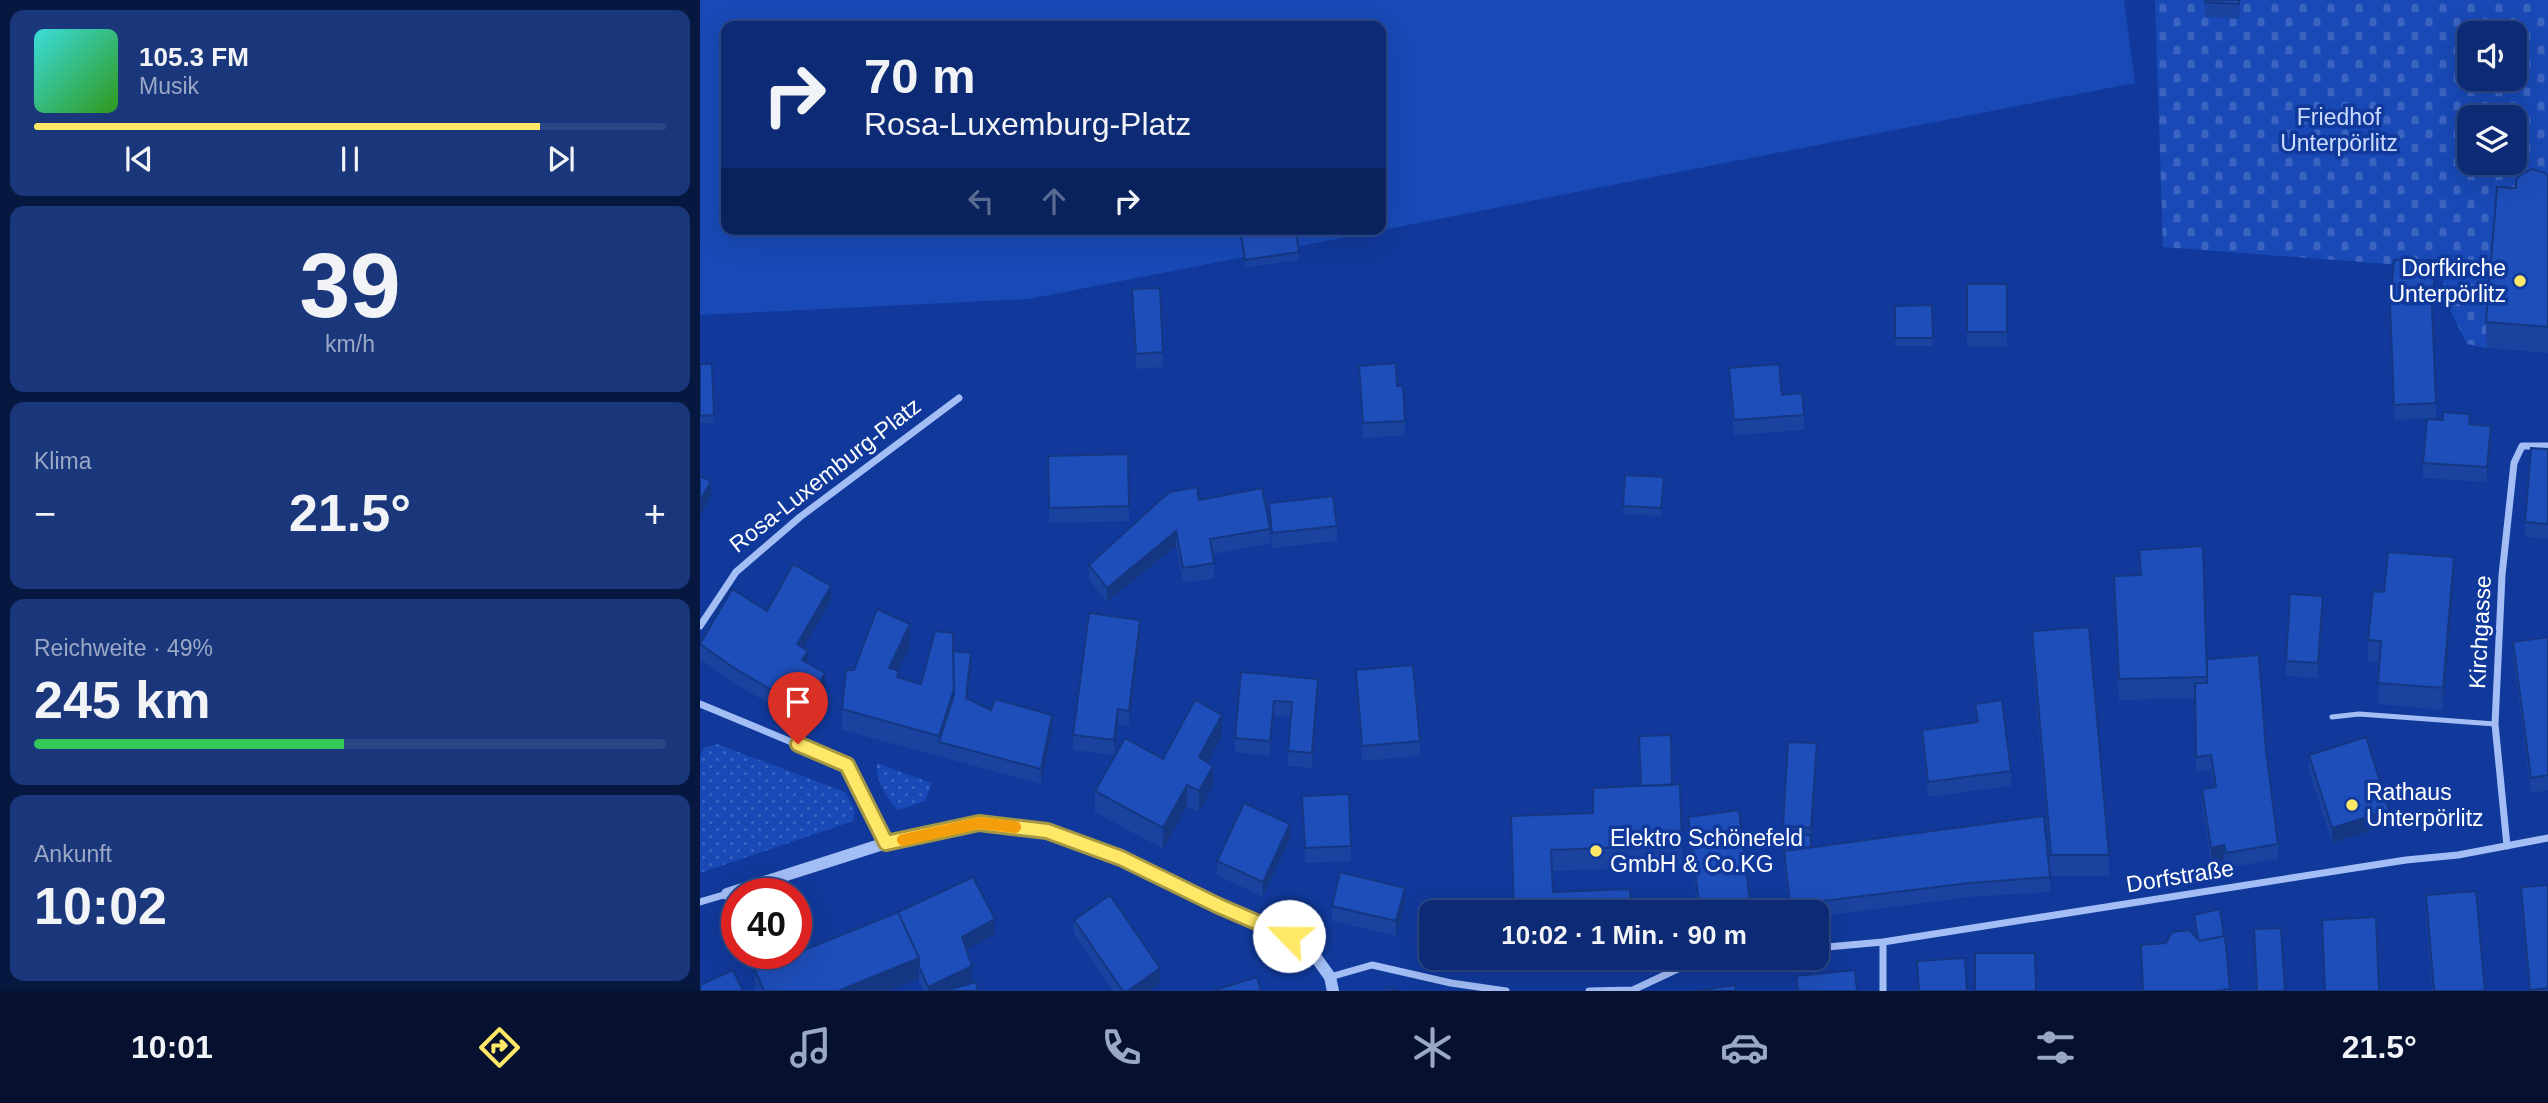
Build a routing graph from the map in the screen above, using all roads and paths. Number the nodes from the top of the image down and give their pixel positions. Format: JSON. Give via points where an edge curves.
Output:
{"nodes":[{"id":1,"x":958,"y":398,"type":"dead end"},
{"id":2,"x":2548,"y":446,"type":"edge"},
{"id":3,"x":700,"y":626,"type":"edge"},
{"id":4,"x":700,"y":704,"type":"edge"},
{"id":5,"x":2332,"y":717,"type":"dead end"},
{"id":6,"x":2496,"y":724,"type":"junction"},
{"id":7,"x":2548,"y":838,"type":"edge"},
{"id":8,"x":886,"y":843,"type":"junction"},
{"id":9,"x":2507,"y":846,"type":"junction"},
{"id":10,"x":777,"y":878,"type":"edge"},
{"id":11,"x":721,"y":896,"type":"edge"},
{"id":12,"x":700,"y":902,"type":"edge"},
{"id":13,"x":1883,"y":942,"type":"junction"},
{"id":14,"x":1829,"y":947,"type":"edge"},
{"id":15,"x":1676,"y":970,"type":"edge"},
{"id":16,"x":1330,"y":977,"type":"junction"},
{"id":17,"x":1334,"y":991,"type":"edge"},
{"id":18,"x":1506,"y":991,"type":"edge"},
{"id":19,"x":1589,"y":991,"type":"edge"},
{"id":20,"x":1883,"y":991,"type":"edge"}],
"edges":[{"from":1,"to":3,"type":"street","name":"Rosa-Luxemburg-Platz","via":[[800,517],[736,572]]},
{"from":2,"to":6,"type":"street","name":"Kirchgasse","via":[[2522,446],[2514,463],[2501,575]]},
{"from":4,"to":8,"type":"street","via":[[847,765]]},
{"from":5,"to":6,"type":"lane","via":[[2359,714]]},
{"from":6,"to":9,"type":"street","name":"Kirchgasse"},
{"from":7,"to":9,"type":"street","name":"Dorfstraße"},
{"from":8,"to":10,"type":"street"},
{"from":8,"to":16,"type":"street","via":[[979,823],[1047,831],[1121,858],[1289,936],[1315,956]]},
{"from":9,"to":13,"type":"street","name":"Dorfstraße"},
{"from":11,"to":12,"type":"street"},
{"from":13,"to":14,"type":"street","name":"Dorfstraße"},
{"from":13,"to":20,"type":"street"},
{"from":15,"to":19,"type":"street","via":[[1633,990]]},
{"from":16,"to":17,"type":"street"},
{"from":16,"to":18,"type":"street","via":[[1372,965]]}]}
